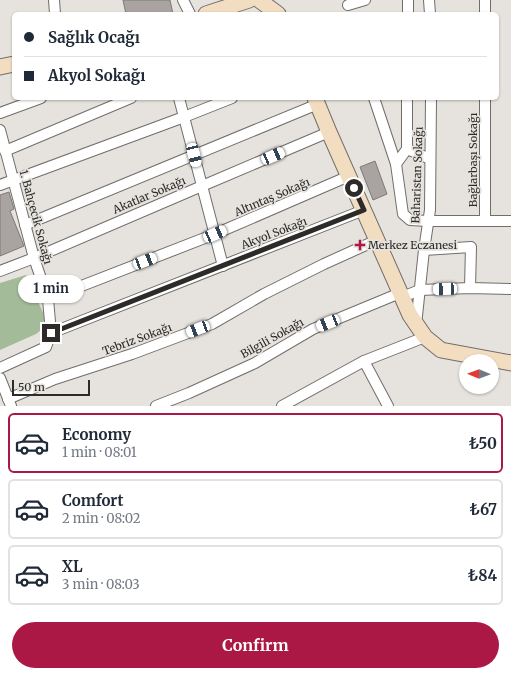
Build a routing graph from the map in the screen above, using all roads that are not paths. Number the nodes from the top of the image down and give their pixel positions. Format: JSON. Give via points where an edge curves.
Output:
{"nodes":[{"id":1,"x":54,"y":0,"type":"edge"},
{"id":2,"x":183,"y":0,"type":"edge"},
{"id":3,"x":249,"y":0,"type":"edge"},
{"id":4,"x":259,"y":0,"type":"edge"},
{"id":5,"x":365,"y":0,"type":"edge"},
{"id":6,"x":408,"y":0,"type":"edge"},
{"id":7,"x":429,"y":0,"type":"edge"},
{"id":8,"x":485,"y":0,"type":"edge"},
{"id":9,"x":348,"y":6,"type":"edge"},
{"id":10,"x":55,"y":12,"type":"edge"},
{"id":11,"x":189,"y":12,"type":"edge"},
{"id":12,"x":212,"y":12,"type":"edge"},
{"id":13,"x":275,"y":12,"type":"edge"},
{"id":14,"x":408,"y":12,"type":"edge"},
{"id":15,"x":430,"y":12,"type":"edge"},
{"id":16,"x":485,"y":12,"type":"edge"},
{"id":17,"x":12,"y":64,"type":"edge"},
{"id":18,"x":0,"y":67,"type":"edge"},
{"id":19,"x":36,"y":100,"type":"edge"},
{"id":20,"x":126,"y":100,"type":"edge"},
{"id":21,"x":180,"y":100,"type":"edge"},
{"id":22,"x":227,"y":100,"type":"edge"},
{"id":23,"x":375,"y":100,"type":"edge"},
{"id":24,"x":408,"y":100,"type":"edge"},
{"id":25,"x":430,"y":100,"type":"edge"},
{"id":26,"x":486,"y":100,"type":"edge"},
{"id":27,"x":317,"y":101,"type":"edge"},
{"id":28,"x":0,"y":113,"type":"edge"},
{"id":29,"x":184,"y":117,"type":"junction"},
{"id":30,"x":0,"y":130,"type":"edge"},
{"id":31,"x":329,"y":132,"type":"junction"},
{"id":32,"x":407,"y":149,"type":"junction"},
{"id":33,"x":6,"y":151,"type":"junction"},
{"id":34,"x":194,"y":155,"type":"junction"},
{"id":35,"x":430,"y":159,"type":"junction"},
{"id":36,"x":396,"y":164,"type":"junction"},
{"id":37,"x":349,"y":176,"type":"junction"},
{"id":38,"x":14,"y":180,"type":"junction"},
{"id":39,"x":0,"y":185,"type":"edge"},
{"id":40,"x":202,"y":186,"type":"junction"},
{"id":41,"x":364,"y":210,"type":"junction"},
{"id":42,"x":428,"y":221,"type":"junction"},
{"id":43,"x":486,"y":221,"type":"junction"},
{"id":44,"x":511,"y":221,"type":"edge"},
{"id":45,"x":25,"y":225,"type":"junction"},
{"id":46,"x":215,"y":234,"type":"junction"},
{"id":47,"x":378,"y":240,"type":"junction"},
{"id":48,"x":424,"y":250,"type":"junction"},
{"id":49,"x":34,"y":258,"type":"junction"},
{"id":50,"x":223,"y":266,"type":"junction"},
{"id":51,"x":0,"y":270,"type":"edge"},
{"id":52,"x":470,"y":288,"type":"junction"},
{"id":53,"x":511,"y":289,"type":"edge"},
{"id":54,"x":420,"y":290,"type":"junction"},
{"id":55,"x":401,"y":295,"type":"junction"},
{"id":56,"x":48,"y":299,"type":"junction"},
{"id":57,"x":421,"y":331,"type":"junction"},
{"id":58,"x":51,"y":333,"type":"junction"},
{"id":59,"x":364,"y":361,"type":"junction"},
{"id":60,"x":511,"y":363,"type":"edge"},
{"id":61,"x":0,"y":368,"type":"edge"},
{"id":62,"x":0,"y":378,"type":"edge"},
{"id":63,"x":9,"y":402,"type":"edge"},
{"id":64,"x":156,"y":406,"type":"edge"},
{"id":65,"x":282,"y":406,"type":"edge"},
{"id":66,"x":388,"y":406,"type":"edge"}],
"edges":[{"from":1,"to":10,"type":"street"},
{"from":2,"to":11,"type":"street"},
{"from":3,"to":12,"type":"street"},
{"from":4,"to":13,"type":"street"},
{"from":5,"to":9,"type":"street"},
{"from":6,"to":14,"type":"street"},
{"from":7,"to":15,"type":"street"},
{"from":8,"to":16,"type":"street"},
{"from":17,"to":18,"type":"street"},
{"from":19,"to":28,"type":"street"},
{"from":20,"to":33,"type":"street"},
{"from":21,"to":29,"type":"street"},
{"from":22,"to":29,"type":"street"},
{"from":23,"to":36,"type":"street"},
{"from":24,"to":32,"type":"street","name":"Baharistan Sokağı"},
{"from":25,"to":35,"type":"street","name":"Baharistan Sokağı"},
{"from":26,"to":43,"type":"street","name":"Bağlarbaşı Sokağı"},
{"from":27,"to":31,"type":"street"},
{"from":27,"to":34,"type":"street"},
{"from":29,"to":34,"type":"street"},
{"from":29,"to":38,"type":"street"},
{"from":30,"to":33,"type":"street","name":"1. Bahçecik Sokağı"},
{"from":31,"to":37,"type":"street"},
{"from":31,"to":40,"type":"street","name":"Akatlar Sokağı"},
{"from":32,"to":35,"type":"street"},
{"from":32,"to":36,"type":"street","name":"Baharistan Sokağı"},
{"from":33,"to":38,"type":"street","name":"1. Bahçecik Sokağı"},
{"from":34,"to":40,"type":"street"},
{"from":34,"to":45,"type":"street"},
{"from":35,"to":42,"type":"street","name":"Baharistan Sokağı"},
{"from":36,"to":42,"type":"street","via":[[403,214],[410,220]]},
{"from":37,"to":41,"type":"street"},
{"from":37,"to":46,"type":"street","name":"Altıntaş Sokağı"},
{"from":38,"to":39,"type":"street"},
{"from":38,"to":45,"type":"street","name":"1. Bahçecik Sokağı"},
{"from":40,"to":46,"type":"street"},
{"from":40,"to":49,"type":"street","name":"Akatlar Sokağı"},
{"from":41,"to":47,"type":"street"},
{"from":41,"to":50,"type":"street","name":"Akyol Sokağı"},
{"from":42,"to":43,"type":"street"},
{"from":42,"to":48,"type":"street","name":"Baharistan Sokağı"},
{"from":43,"to":44,"type":"street"},
{"from":45,"to":49,"type":"street","name":"1. Bahçecik Sokağı"},
{"from":46,"to":50,"type":"street"},
{"from":46,"to":56,"type":"street","name":"Altıntaş Sokağı"},
{"from":47,"to":55,"type":"street"},
{"from":47,"to":63,"type":"street","name":"Tebriz Sokağı","via":[[264,294],[212,324],[55,379]]},
{"from":48,"to":52,"type":"street","via":[[471,247]]},
{"from":48,"to":54,"type":"street","name":"Baharistan Sokağı"},
{"from":49,"to":51,"type":"street","name":"Akatlar Sokağı"},
{"from":49,"to":56,"type":"street","name":"1. Bahçecik Sokağı"},
{"from":50,"to":58,"type":"street","name":"Akyol Sokağı"},
{"from":52,"to":53,"type":"street","name":"Bilgili Sokağı"},
{"from":52,"to":54,"type":"street","name":"Bilgili Sokağı"},
{"from":54,"to":55,"type":"street","name":"Bilgili Sokağı"},
{"from":54,"to":57,"type":"street","name":"Baharistan Sokağı"},
{"from":55,"to":57,"type":"street"},
{"from":55,"to":64,"type":"street","name":"Bilgili Sokağı","via":[[313,329],[255,363]]},
{"from":56,"to":58,"type":"street","name":"1. Bahçecik Sokağı"},
{"from":57,"to":59,"type":"street"},
{"from":57,"to":60,"type":"street","via":[[441,350]]},
{"from":58,"to":61,"type":"street","via":[[46,347]]},
{"from":59,"to":65,"type":"street"},
{"from":59,"to":66,"type":"street"},
{"from":62,"to":63,"type":"street"}]}
